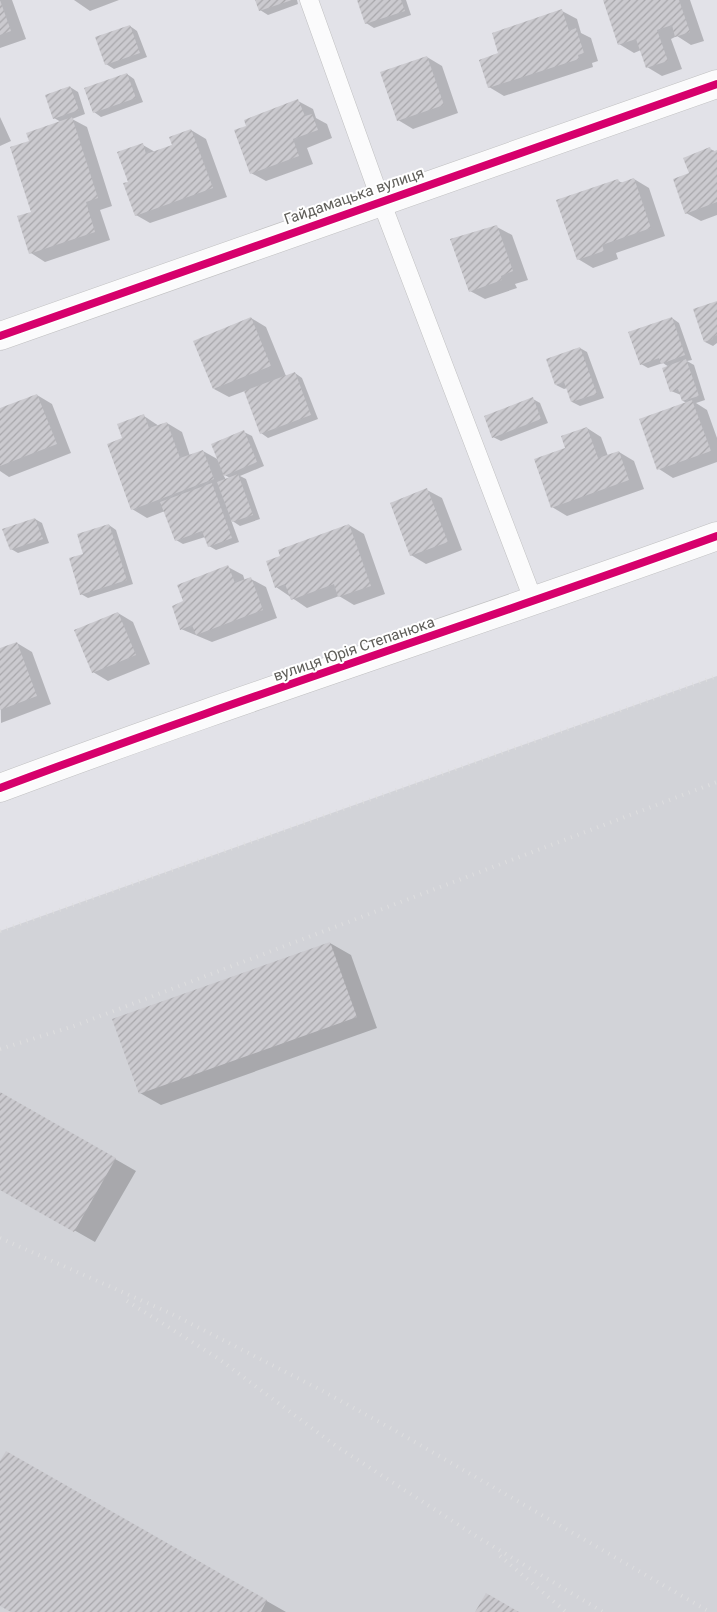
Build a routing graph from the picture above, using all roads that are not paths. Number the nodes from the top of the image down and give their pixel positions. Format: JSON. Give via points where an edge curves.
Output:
{"nodes":[{"id":1,"x":309,"y":0,"type":"edge"},
{"id":2,"x":717,"y":84,"type":"edge"},
{"id":3,"x":381,"y":201,"type":"junction"},
{"id":4,"x":0,"y":336,"type":"edge"},
{"id":5,"x":717,"y":536,"type":"edge"},
{"id":6,"x":534,"y":602,"type":"junction"},
{"id":7,"x":0,"y":788,"type":"edge"}],
"edges":[{"from":1,"to":3,"type":"lane"},
{"from":2,"to":3,"type":"street","name":"Гайдамацька вулиця"},
{"from":3,"to":4,"type":"street","name":"Гайдамацька вулиця"},
{"from":3,"to":6,"type":"lane"},
{"from":5,"to":6,"type":"street","name":"вулиця Юрія Степанюка"},
{"from":6,"to":7,"type":"street","name":"вулиця Юрія Степанюка"}]}
